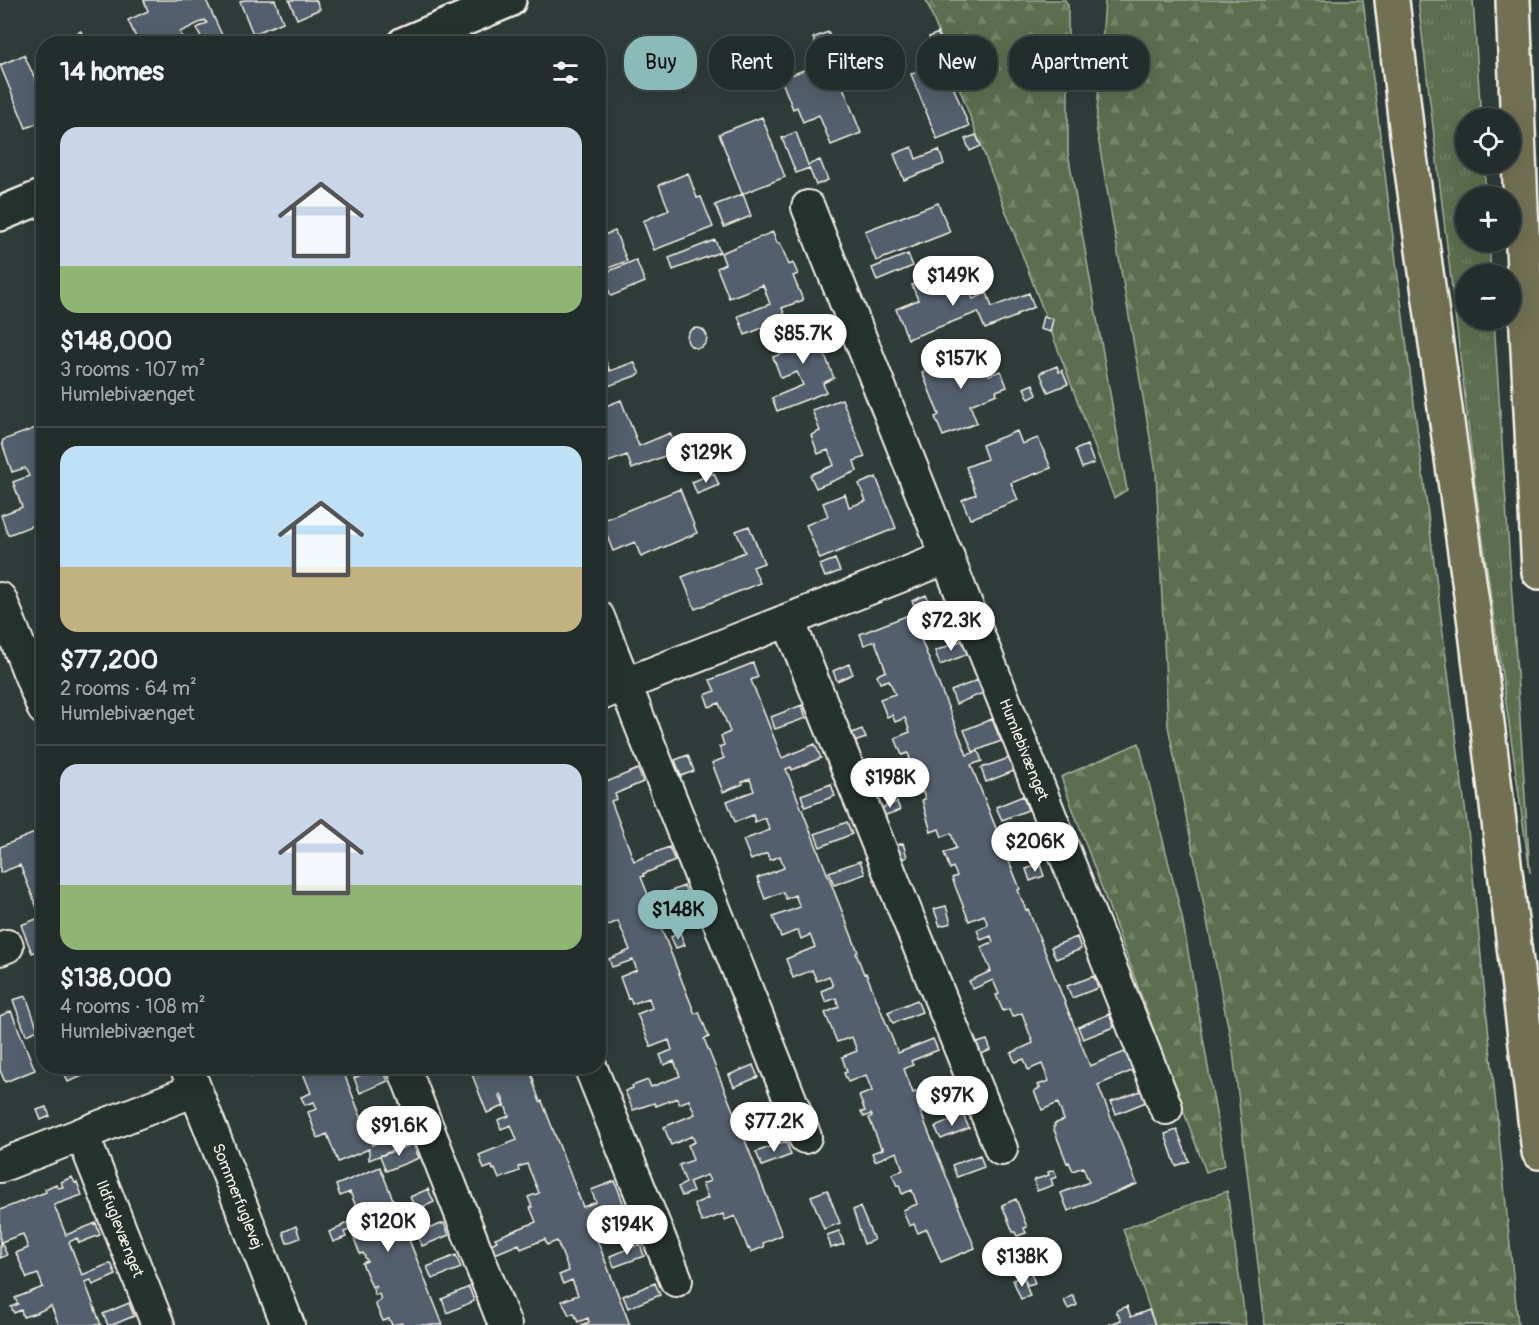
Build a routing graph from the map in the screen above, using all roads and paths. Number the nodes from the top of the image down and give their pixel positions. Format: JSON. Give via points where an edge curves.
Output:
{"nodes":[{"id":1,"x":509,"y":0,"type":"edge"},
{"id":2,"x":1392,"y":0,"type":"edge"},
{"id":3,"x":1513,"y":0,"type":"edge"},
{"id":4,"x":423,"y":36,"type":"edge"},
{"id":5,"x":36,"y":199,"type":"edge"},
{"id":6,"x":808,"y":207,"type":"dead end"},
{"id":7,"x":0,"y":214,"type":"edge"},
{"id":8,"x":948,"y":557,"type":"junction"},
{"id":9,"x":1539,"y":572,"type":"edge"},
{"id":10,"x":0,"y":599,"type":"edge"},
{"id":11,"x":788,"y":620,"type":"junction"},
{"id":12,"x":606,"y":659,"type":"edge"},
{"id":13,"x":36,"y":689,"type":"edge"},
{"id":14,"x":612,"y":690,"type":"edge"},
{"id":15,"x":406,"y":1074,"type":"edge"},
{"id":16,"x":593,"y":1074,"type":"edge"},
{"id":17,"x":190,"y":1078,"type":"edge"},
{"id":18,"x":1166,"y":1108,"type":"dead end"},
{"id":19,"x":82,"y":1134,"type":"junction"},
{"id":20,"x":805,"y":1137,"type":"dead end"},
{"id":21,"x":1000,"y":1149,"type":"dead end"},
{"id":22,"x":1539,"y":1152,"type":"edge"},
{"id":23,"x":0,"y":1166,"type":"edge"},
{"id":24,"x":676,"y":1280,"type":"dead end"},
{"id":25,"x":158,"y":1325,"type":"edge"},
{"id":26,"x":288,"y":1325,"type":"edge"},
{"id":27,"x":505,"y":1325,"type":"edge"}],
"edges":[{"from":1,"to":4,"type":"street"},
{"from":2,"to":22,"type":"highway","via":[[1407,135],[1477,636]]},
{"from":3,"to":9,"type":"highway"},
{"from":5,"to":7,"type":"street"},
{"from":6,"to":8,"type":"street","name":"Humlebivænget"},
{"from":8,"to":11,"type":"street"},
{"from":8,"to":18,"type":"street","name":"Humlebivænget"},
{"from":10,"to":13,"type":"street"},
{"from":11,"to":14,"type":"street"},
{"from":11,"to":21,"type":"street"},
{"from":12,"to":14,"type":"street"},
{"from":14,"to":20,"type":"street"},
{"from":15,"to":27,"type":"street"},
{"from":16,"to":24,"type":"street"},
{"from":17,"to":19,"type":"street"},
{"from":17,"to":26,"type":"street","name":"Sommerfuglevej"},
{"from":19,"to":23,"type":"street"},
{"from":19,"to":25,"type":"street","name":"Ildfuglevænget"}]}
